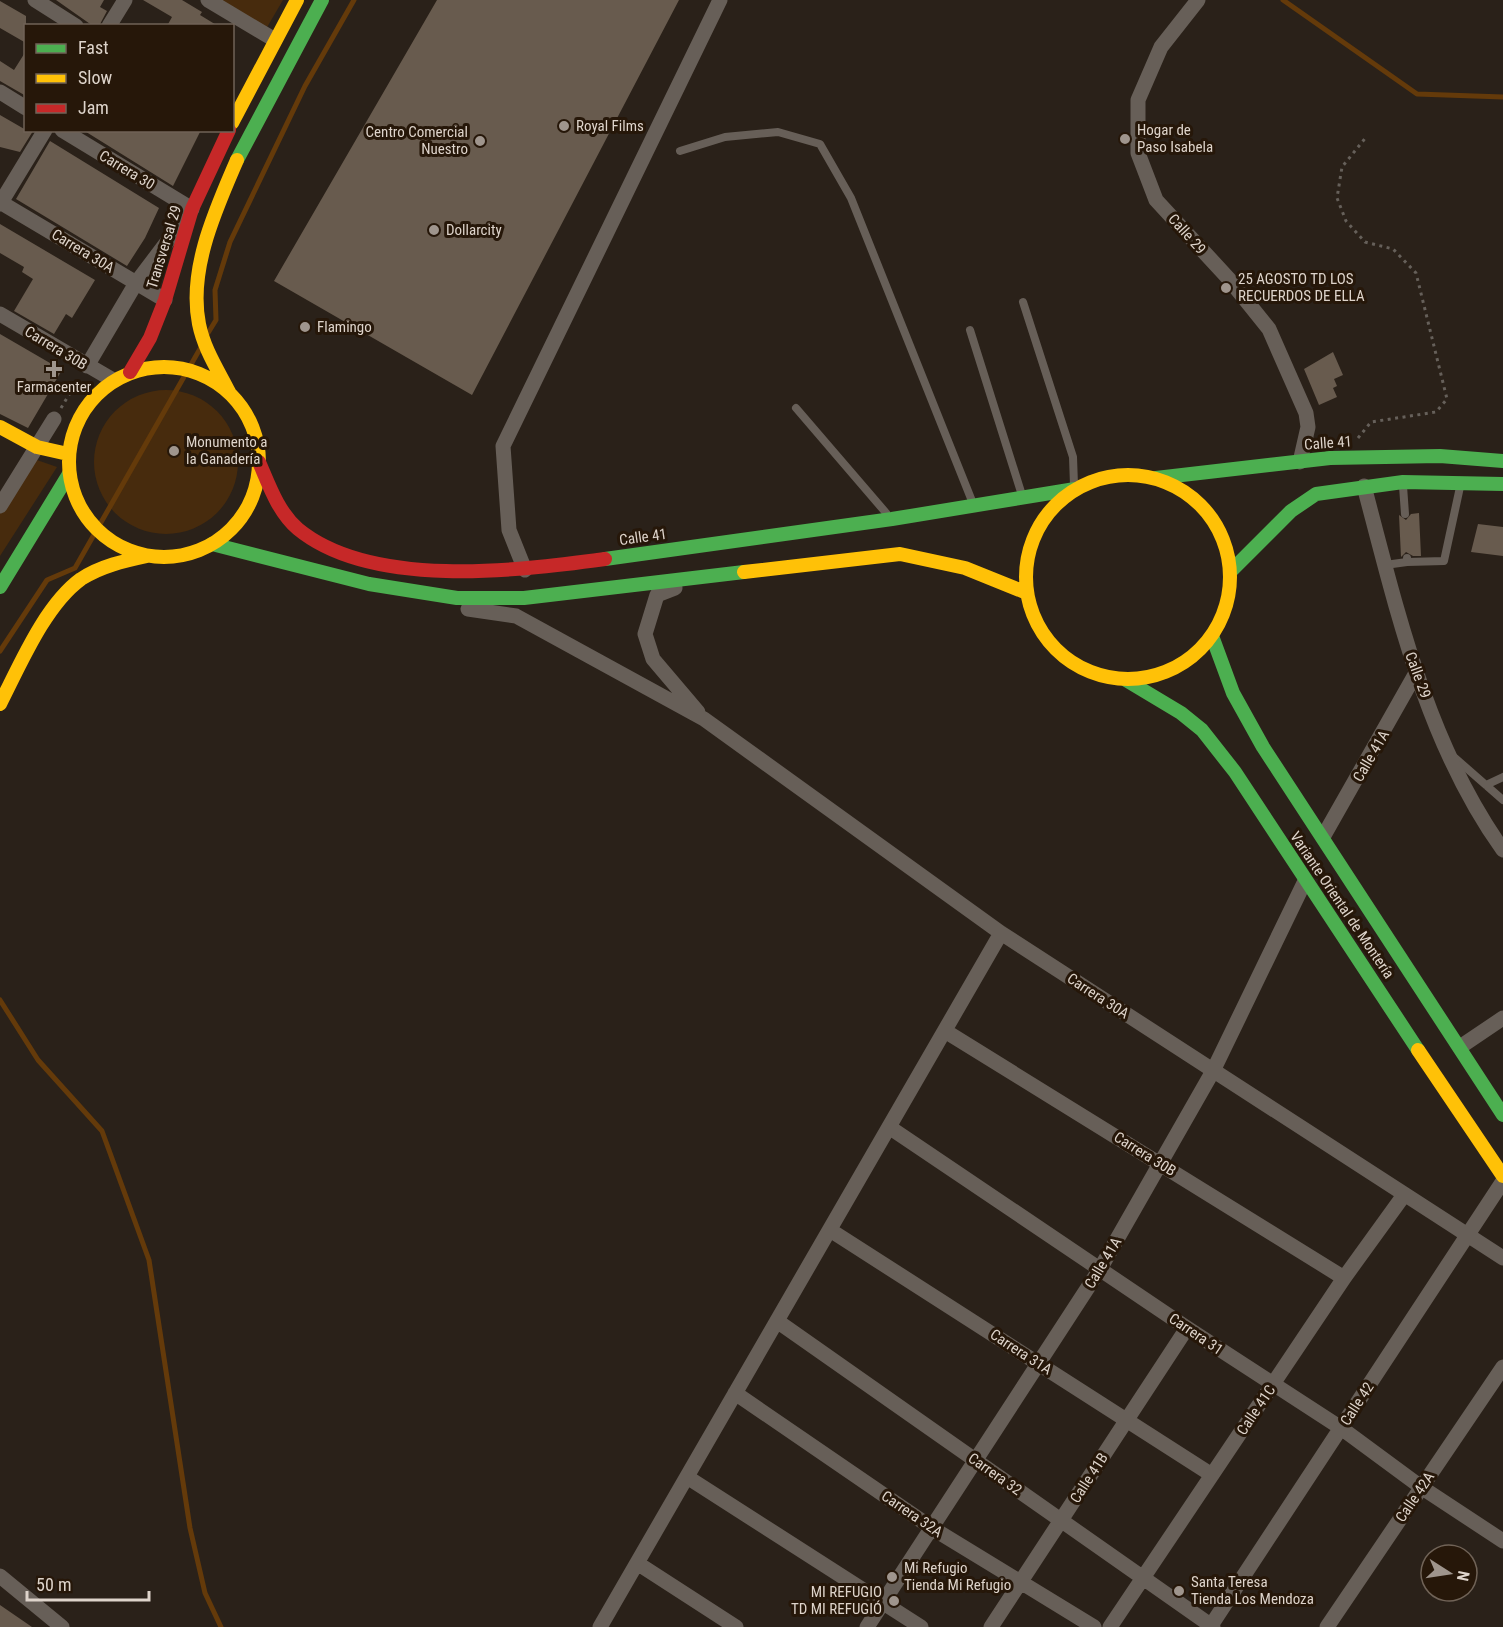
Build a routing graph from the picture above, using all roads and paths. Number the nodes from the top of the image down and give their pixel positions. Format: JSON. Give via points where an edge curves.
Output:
{"nodes":[{"id":1,"x":34,"y":0,"type":"edge"},
{"id":2,"x":125,"y":0,"type":"edge"},
{"id":3,"x":208,"y":0,"type":"edge"},
{"id":4,"x":297,"y":0,"type":"edge"},
{"id":5,"x":322,"y":0,"type":"edge"},
{"id":6,"x":720,"y":0,"type":"edge"},
{"id":7,"x":1198,"y":0,"type":"edge"},
{"id":8,"x":73,"y":24,"type":"edge"},
{"id":9,"x":110,"y":24,"type":"edge"},
{"id":10,"x":275,"y":40,"type":"junction"},
{"id":11,"x":0,"y":92,"type":"edge"},
{"id":12,"x":24,"y":107,"type":"edge"},
{"id":13,"x":234,"y":119,"type":"edge"},
{"id":14,"x":44,"y":132,"type":"edge"},
{"id":15,"x":65,"y":132,"type":"edge"},
{"id":16,"x":228,"y":132,"type":"edge"},
{"id":17,"x":1367,"y":136,"type":"dead end"},
{"id":18,"x":680,"y":152,"type":"dead end"},
{"id":19,"x":0,"y":203,"type":"edge"},
{"id":20,"x":192,"y":209,"type":"junction"},
{"id":21,"x":136,"y":283,"type":"junction"},
{"id":22,"x":165,"y":300,"type":"junction"},
{"id":23,"x":1023,"y":302,"type":"dead end"},
{"id":24,"x":0,"y":314,"type":"edge"},
{"id":25,"x":970,"y":330,"type":"dead end"},
{"id":26,"x":87,"y":366,"type":"junction"},
{"id":27,"x":130,"y":372,"type":"junction"},
{"id":28,"x":113,"y":380,"type":"junction"},
{"id":29,"x":229,"y":392,"type":"junction"},
{"id":30,"x":796,"y":408,"type":"dead end"},
{"id":31,"x":54,"y":419,"type":"joint"},
{"id":32,"x":0,"y":427,"type":"edge"},
{"id":33,"x":37,"y":447,"type":"junction"},
{"id":34,"x":68,"y":454,"type":"junction"},
{"id":35,"x":1362,"y":458,"type":"junction"},
{"id":36,"x":1503,"y":460,"type":"edge"},
{"id":37,"x":259,"y":462,"type":"junction"},
{"id":38,"x":1300,"y":462,"type":"junction"},
{"id":39,"x":69,"y":474,"type":"junction"},
{"id":40,"x":1156,"y":478,"type":"junction"},
{"id":41,"x":1403,"y":482,"type":"junction"},
{"id":42,"x":1460,"y":483,"type":"junction"},
{"id":43,"x":1364,"y":486,"type":"junction"},
{"id":44,"x":1499,"y":487,"type":"edge"},
{"id":45,"x":1075,"y":489,"type":"junction"},
{"id":46,"x":1023,"y":500,"type":"junction"},
{"id":47,"x":0,"y":506,"type":"edge"},
{"id":48,"x":975,"y":507,"type":"junction"},
{"id":49,"x":1405,"y":514,"type":"dead end"},
{"id":50,"x":892,"y":519,"type":"junction"},
{"id":51,"x":212,"y":544,"type":"junction"},
{"id":52,"x":148,"y":556,"type":"junction"},
{"id":53,"x":1384,"y":565,"type":"junction"},
{"id":54,"x":525,"y":570,"type":"junction"},
{"id":55,"x":1230,"y":572,"type":"junction"},
{"id":56,"x":699,"y":579,"type":"junction"},
{"id":57,"x":369,"y":584,"type":"junction"},
{"id":58,"x":0,"y":587,"type":"edge"},
{"id":59,"x":1027,"y":593,"type":"junction"},
{"id":60,"x":1212,"y":636,"type":"junction"},
{"id":61,"x":1416,"y":673,"type":"junction"},
{"id":62,"x":1126,"y":680,"type":"junction"},
{"id":63,"x":0,"y":704,"type":"edge"},
{"id":64,"x":704,"y":719,"type":"junction"},
{"id":65,"x":1447,"y":751,"type":"junction"},
{"id":66,"x":1503,"y":777,"type":"edge"},
{"id":67,"x":1486,"y":785,"type":"junction"},
{"id":68,"x":1503,"y":800,"type":"edge"},
{"id":69,"x":1323,"y":837,"type":"junction"},
{"id":70,"x":1503,"y":850,"type":"edge"},
{"id":71,"x":1305,"y":881,"type":"junction"},
{"id":72,"x":1001,"y":933,"type":"junction"},
{"id":73,"x":1503,"y":1018,"type":"edge"},
{"id":74,"x":945,"y":1031,"type":"junction"},
{"id":75,"x":1460,"y":1047,"type":"junction"},
{"id":76,"x":1213,"y":1071,"type":"junction"},
{"id":77,"x":1503,"y":1115,"type":"edge"},
{"id":78,"x":889,"y":1127,"type":"junction"},
{"id":79,"x":1160,"y":1164,"type":"junction"},
{"id":80,"x":1503,"y":1176,"type":"edge"},
{"id":81,"x":1503,"y":1181,"type":"edge"},
{"id":82,"x":1404,"y":1195,"type":"junction"},
{"id":83,"x":830,"y":1230,"type":"junction"},
{"id":84,"x":1469,"y":1234,"type":"junction"},
{"id":85,"x":1503,"y":1258,"type":"edge"},
{"id":86,"x":1101,"y":1269,"type":"junction"},
{"id":87,"x":1344,"y":1278,"type":"junction"},
{"id":88,"x":777,"y":1321,"type":"junction"},
{"id":89,"x":1187,"y":1328,"type":"junction"},
{"id":90,"x":1039,"y":1364,"type":"junction"},
{"id":91,"x":1503,"y":1367,"type":"edge"},
{"id":92,"x":1272,"y":1385,"type":"junction"},
{"id":93,"x":735,"y":1394,"type":"junction"},
{"id":94,"x":1126,"y":1420,"type":"junction"},
{"id":95,"x":1341,"y":1428,"type":"junction"},
{"id":96,"x":975,"y":1461,"type":"junction"},
{"id":97,"x":1212,"y":1475,"type":"junction"},
{"id":98,"x":687,"y":1477,"type":"junction"},
{"id":99,"x":1421,"y":1487,"type":"junction"},
{"id":100,"x":1061,"y":1521,"type":"junction"},
{"id":101,"x":932,"y":1528,"type":"junction"},
{"id":102,"x":1503,"y":1541,"type":"edge"},
{"id":103,"x":637,"y":1563,"type":"junction"},
{"id":104,"x":0,"y":1576,"type":"edge"},
{"id":105,"x":1144,"y":1578,"type":"junction"},
{"id":106,"x":1020,"y":1583,"type":"junction"},
{"id":107,"x":882,"y":1604,"type":"junction"},
{"id":108,"x":58,"y":1626,"type":"edge"},
{"id":109,"x":600,"y":1627,"type":"edge"},
{"id":110,"x":736,"y":1627,"type":"edge"},
{"id":111,"x":867,"y":1627,"type":"edge"},
{"id":112,"x":921,"y":1627,"type":"edge"},
{"id":113,"x":991,"y":1627,"type":"edge"},
{"id":114,"x":1094,"y":1627,"type":"edge"},
{"id":115,"x":1110,"y":1627,"type":"edge"},
{"id":116,"x":1211,"y":1627,"type":"edge"},
{"id":117,"x":1327,"y":1627,"type":"edge"}],
"edges":[{"from":1,"to":8,"type":"street"},
{"from":2,"to":9,"type":"street"},
{"from":3,"to":10,"type":"street"},
{"from":4,"to":10,"type":"main road","name":"Transversal 29"},
{"from":5,"to":29,"type":"main road","via":[[263,108],[217,205],[203,249],[196,286],[198,318]]},
{"from":6,"to":54,"type":"street","via":[[503,446],[509,530]]},
{"from":7,"to":38,"type":"street","name":"Calle 29","via":[[1161,47],[1138,100],[1138,153],[1156,200],[1269,329],[1306,413],[1308,427]]},
{"from":10,"to":13,"type":"main road","name":"Transversal 29"},
{"from":11,"to":12,"type":"street"},
{"from":14,"to":19,"type":"street"},
{"from":15,"to":20,"type":"street","name":"Carrera 30"},
{"from":16,"to":20,"type":"main road","name":"Transversal 29"},
{"from":17,"to":35,"type":"path","via":[[1342,167],[1337,198],[1346,221],[1365,242],[1393,249],[1416,273],[1447,399],[1436,412],[1371,422],[1357,437]]},
{"from":18,"to":48,"type":"lane","via":[[725,137],[778,132],[820,144],[851,198]]},
{"from":19,"to":21,"type":"street","name":"Carrera 30A"},
{"from":20,"to":21,"type":"street"},
{"from":20,"to":22,"type":"main road","name":"Transversal 29"},
{"from":21,"to":22,"type":"street","name":"Carrera 30A"},
{"from":21,"to":26,"type":"street"},
{"from":22,"to":27,"type":"main road","name":"Transversal 29","via":[[150,338]]},
{"from":23,"to":45,"type":"lane","via":[[1073,457]]},
{"from":24,"to":26,"type":"street","name":"Carrera 30B"},
{"from":25,"to":46,"type":"lane"},
{"from":26,"to":28,"type":"street","name":"Carrera 30B"},
{"from":26,"to":31,"type":"path"},
{"from":27,"to":28,"type":"main road"},
{"from":27,"to":29,"type":"main road","via":[[156,366],[182,368],[207,376]]},
{"from":28,"to":34,"type":"main road","via":[[79,417]]},
{"from":29,"to":37,"type":"main road","via":[[251,424]]},
{"from":30,"to":50,"type":"lane"},
{"from":31,"to":33,"type":"street"},
{"from":32,"to":33,"type":"main road"},
{"from":33,"to":34,"type":"main road"},
{"from":33,"to":47,"type":"street"},
{"from":34,"to":39,"type":"main road"},
{"from":35,"to":36,"type":"main road","name":"Calle 41","via":[[1440,456]]},
{"from":35,"to":38,"type":"main road","name":"Calle 41"},
{"from":37,"to":51,"type":"main road","via":[[246,509],[231,529]]},
{"from":37,"to":54,"type":"main road","name":"Calle 41","via":[[272,494],[298,529],[342,553],[427,570]]},
{"from":38,"to":40,"type":"main road","name":"Calle 41"},
{"from":39,"to":52,"type":"main road","via":[[74,496],[100,533],[118,546]]},
{"from":39,"to":58,"type":"main road"},
{"from":40,"to":45,"type":"main road","via":[[1106,476]]},
{"from":40,"to":55,"type":"main road","via":[[1180,488],[1200,503],[1216,523],[1226,547]]},
{"from":41,"to":42,"type":"main road"},
{"from":41,"to":43,"type":"main road"},
{"from":41,"to":49,"type":"lane"},
{"from":42,"to":44,"type":"main road"},
{"from":42,"to":53,"type":"lane","via":[[1444,561],[1407,560]]},
{"from":43,"to":53,"type":"street","name":"Calle 29"},
{"from":43,"to":55,"type":"main road","via":[[1316,494],[1291,510]]},
{"from":45,"to":46,"type":"main road","name":"Calle 41"},
{"from":45,"to":59,"type":"main road","via":[[1049,512],[1032,542],[1025,576]]},
{"from":46,"to":48,"type":"main road","name":"Calle 41"},
{"from":48,"to":50,"type":"main road","name":"Calle 41"},
{"from":50,"to":54,"type":"main road","name":"Calle 41"},
{"from":51,"to":52,"type":"main road","via":[[181,556]]},
{"from":51,"to":57,"type":"main road"},
{"from":52,"to":63,"type":"main road","via":[[122,561],[74,586],[52,613]]},
{"from":53,"to":61,"type":"street","name":"Calle 29"},
{"from":55,"to":60,"type":"main road","via":[[1229,595]]},
{"from":56,"to":57,"type":"main road","via":[[524,598],[457,598]]},
{"from":56,"to":59,"type":"main road","via":[[900,554],[945,560],[987,573]]},
{"from":56,"to":64,"type":"street","via":[[657,595],[645,634],[653,659]]},
{"from":57,"to":64,"type":"street","via":[[399,599],[516,616]]},
{"from":59,"to":62,"type":"main road","via":[[1039,627],[1061,655],[1102,677]]},
{"from":60,"to":62,"type":"main road","via":[[1195,655],[1174,669],[1151,678]]},
{"from":60,"to":69,"type":"main road","name":"Variante Oriental de Montería","via":[[1233,693]]},
{"from":61,"to":65,"type":"street","name":"Calle 29"},
{"from":61,"to":69,"type":"street","name":"Calle 41A"},
{"from":62,"to":71,"type":"main road","name":"Variante Oriental de Montería","via":[[1202,730],[1235,772]]},
{"from":64,"to":72,"type":"street","name":"Carrera 30A"},
{"from":65,"to":67,"type":"lane"},
{"from":65,"to":70,"type":"street","name":"Calle 29","via":[[1481,819]]},
{"from":66,"to":67,"type":"lane"},
{"from":67,"to":68,"type":"lane"},
{"from":69,"to":75,"type":"main road","name":"Variante Oriental de Montería"},
{"from":71,"to":76,"type":"street","name":"Calle 41A"},
{"from":71,"to":80,"type":"main road","name":"Variante Oriental de Montería"},
{"from":72,"to":74,"type":"street"},
{"from":72,"to":76,"type":"street","name":"Carrera 30A"},
{"from":73,"to":75,"type":"street"},
{"from":74,"to":78,"type":"street"},
{"from":74,"to":79,"type":"street","name":"Carrera 30B"},
{"from":75,"to":77,"type":"main road","name":"Variante Oriental de Montería"},
{"from":76,"to":79,"type":"street","name":"Calle 41A"},
{"from":76,"to":82,"type":"street","name":"Carrera 30A"},
{"from":78,"to":83,"type":"street"},
{"from":78,"to":86,"type":"street","name":"Carrera 31"},
{"from":79,"to":86,"type":"street","name":"Calle 41A"},
{"from":79,"to":87,"type":"street","name":"Carrera 30B"},
{"from":81,"to":84,"type":"street","name":"Calle 42"},
{"from":82,"to":84,"type":"street","name":"Carrera 30A"},
{"from":82,"to":87,"type":"street","name":"Calle 41C"},
{"from":83,"to":88,"type":"street"},
{"from":83,"to":90,"type":"street","name":"Carrera 31A"},
{"from":84,"to":85,"type":"street","name":"Carrera 30A"},
{"from":84,"to":95,"type":"street","name":"Calle 42"},
{"from":86,"to":89,"type":"street","name":"Carrera 31"},
{"from":86,"to":90,"type":"street","name":"Calle 41A"},
{"from":87,"to":92,"type":"street","name":"Calle 41C"},
{"from":88,"to":93,"type":"street"},
{"from":88,"to":96,"type":"street","name":"Carrera 32"},
{"from":89,"to":92,"type":"street","name":"Carrera 31"},
{"from":89,"to":94,"type":"street","name":"Calle 41B"},
{"from":90,"to":94,"type":"street","name":"Carrera 31A"},
{"from":90,"to":96,"type":"street","name":"Calle 41A"},
{"from":91,"to":99,"type":"street","name":"Calle 42A"},
{"from":92,"to":95,"type":"street","name":"Carrera 31"},
{"from":92,"to":97,"type":"street","name":"Calle 41C"},
{"from":93,"to":98,"type":"street"},
{"from":93,"to":101,"type":"street","name":"Carrera 32A"},
{"from":94,"to":97,"type":"street","name":"Carrera 31A"},
{"from":94,"to":100,"type":"street","name":"Calle 41B"},
{"from":95,"to":99,"type":"street","name":"Carrera 31"},
{"from":95,"to":116,"type":"street","name":"Calle 42"},
{"from":96,"to":100,"type":"street","name":"Carrera 32"},
{"from":96,"to":101,"type":"street","name":"Calle 41A"},
{"from":97,"to":105,"type":"street","name":"Calle 41C"},
{"from":98,"to":103,"type":"street"},
{"from":98,"to":107,"type":"street"},
{"from":99,"to":102,"type":"street","name":"Carrera 31"},
{"from":99,"to":117,"type":"street","name":"Calle 42A"},
{"from":100,"to":105,"type":"street","name":"Carrera 32"},
{"from":100,"to":106,"type":"street","name":"Calle 41B"},
{"from":101,"to":106,"type":"street","name":"Carrera 32A"},
{"from":101,"to":107,"type":"street","name":"Calle 41A"},
{"from":103,"to":109,"type":"street"},
{"from":103,"to":110,"type":"street"},
{"from":104,"to":108,"type":"street"},
{"from":105,"to":115,"type":"street","name":"Calle 41C"},
{"from":105,"to":116,"type":"street","name":"Carrera 32"},
{"from":106,"to":113,"type":"street","name":"Calle 41B"},
{"from":106,"to":114,"type":"street","name":"Carrera 32A"},
{"from":107,"to":111,"type":"street","name":"Calle 41A"},
{"from":107,"to":112,"type":"street"}]}
